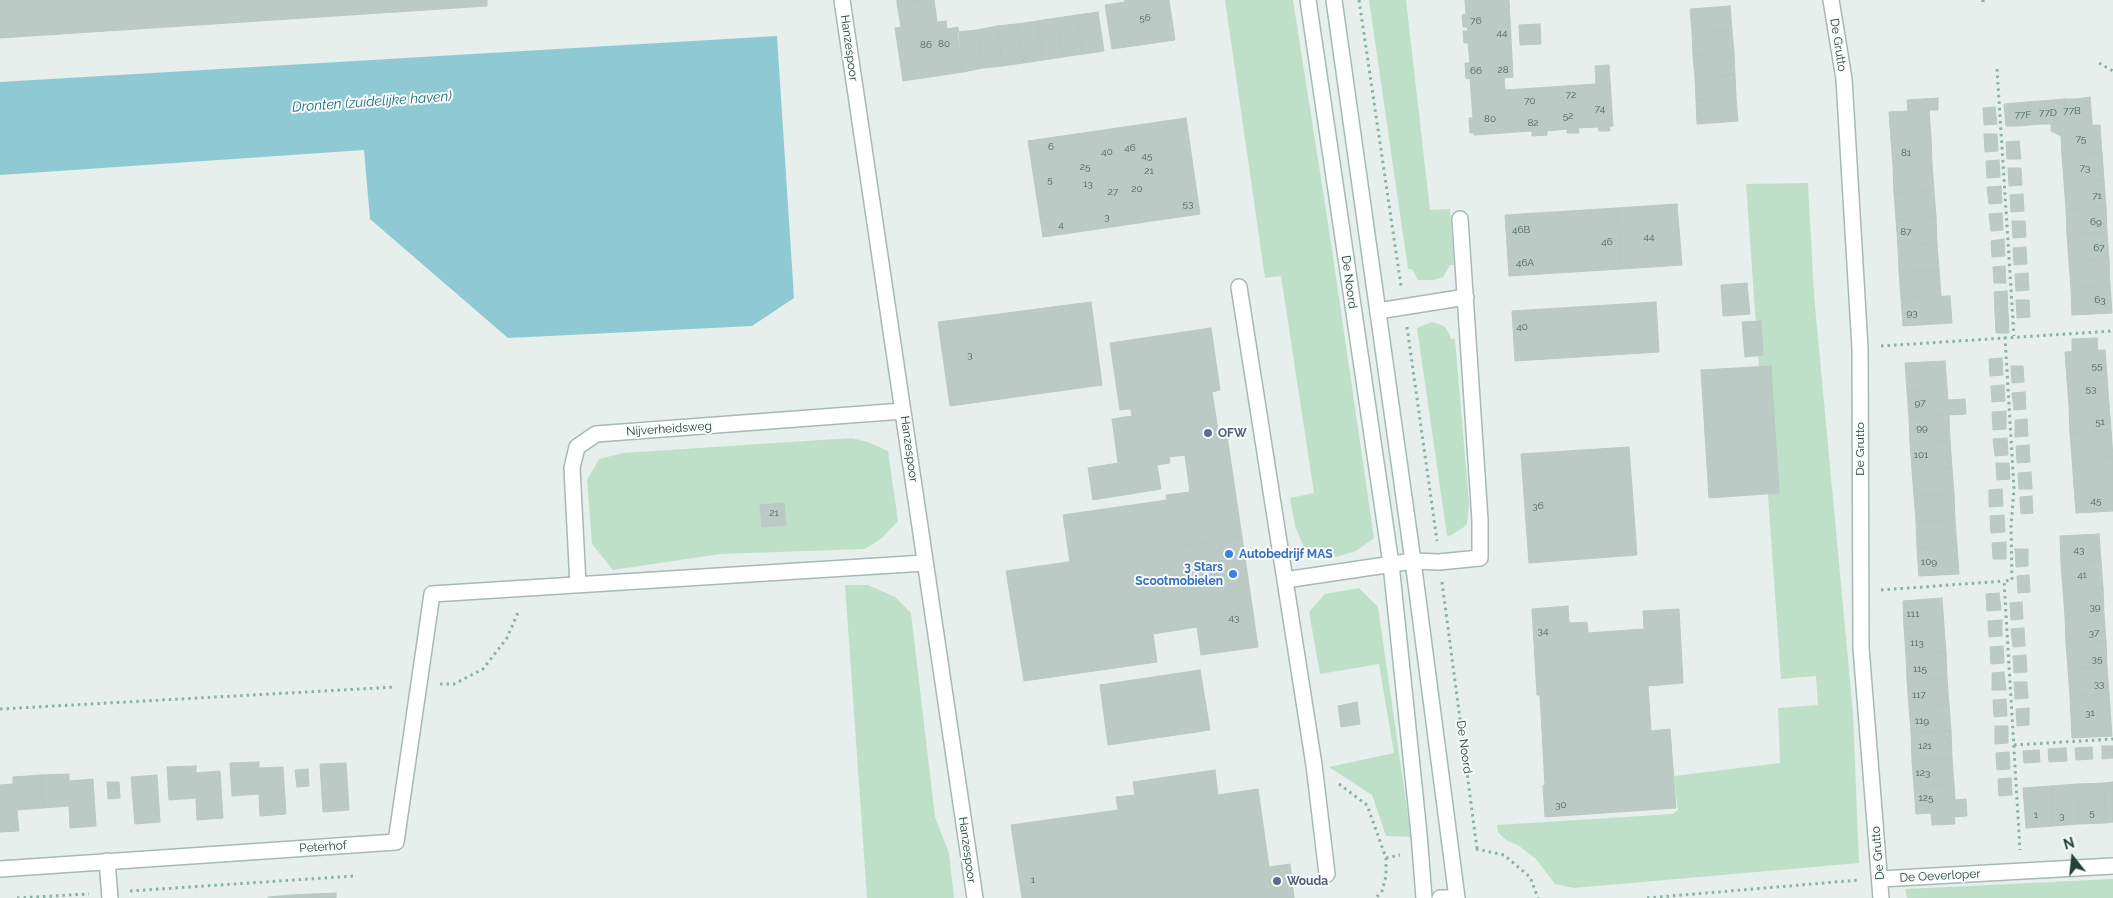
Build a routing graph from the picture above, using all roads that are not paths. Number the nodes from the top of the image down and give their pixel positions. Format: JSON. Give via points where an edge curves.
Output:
{"nodes":[{"id":1,"x":842,"y":0,"type":"edge"},
{"id":2,"x":1308,"y":0,"type":"edge"},
{"id":3,"x":1334,"y":0,"type":"edge"},
{"id":4,"x":1831,"y":0,"type":"edge"},
{"id":5,"x":1460,"y":218,"type":"dead end"},
{"id":6,"x":1239,"y":287,"type":"dead end"},
{"id":7,"x":1466,"y":297,"type":"junction"},
{"id":8,"x":1378,"y":311,"type":"junction"},
{"id":9,"x":903,"y":411,"type":"junction"},
{"id":10,"x":1413,"y":561,"type":"junction"},
{"id":11,"x":925,"y":563,"type":"junction"},
{"id":12,"x":1391,"y":564,"type":"junction"},
{"id":13,"x":1285,"y":580,"type":"junction"},
{"id":14,"x":578,"y":585,"type":"junction"},
{"id":15,"x":107,"y":861,"type":"junction"},
{"id":16,"x":2113,"y":866,"type":"edge"},
{"id":17,"x":0,"y":869,"type":"edge"},
{"id":18,"x":1327,"y":874,"type":"dead end"},
{"id":19,"x":1880,"y":879,"type":"junction"},
{"id":20,"x":110,"y":895,"type":"edge"},
{"id":21,"x":974,"y":898,"type":"edge"},
{"id":22,"x":1424,"y":898,"type":"edge"},
{"id":23,"x":1440,"y":898,"type":"edge"},
{"id":24,"x":1451,"y":898,"type":"edge"},
{"id":25,"x":1457,"y":898,"type":"edge"},
{"id":26,"x":1881,"y":898,"type":"edge"}],
"edges":[{"from":1,"to":9,"type":"street","name":"Hanzespoor"},
{"from":2,"to":12,"type":"street","name":"De Noord"},
{"from":3,"to":8,"type":"street","name":"De Noord"},
{"from":4,"to":19,"type":"street","name":"De Grutto","via":[[1844,79],[1860,348],[1861,648]]},
{"from":5,"to":7,"type":"street"},
{"from":6,"to":13,"type":"street"},
{"from":7,"to":8,"type":"street","name":"De Noord"},
{"from":7,"to":10,"type":"street","via":[[1480,558]]},
{"from":8,"to":10,"type":"street","name":"De Noord"},
{"from":9,"to":11,"type":"street","name":"Hanzespoor"},
{"from":9,"to":14,"type":"street","name":"Nijverheidsweg","via":[[596,434],[578,447],[572,468]]},
{"from":10,"to":12,"type":"street"},
{"from":10,"to":25,"type":"street","name":"De Noord"},
{"from":11,"to":14,"type":"street"},
{"from":11,"to":21,"type":"street","name":"Hanzespoor"},
{"from":12,"to":13,"type":"street"},
{"from":12,"to":22,"type":"street","name":"De Noord"},
{"from":13,"to":18,"type":"street","via":[[1314,765]]},
{"from":14,"to":15,"type":"street","name":"Peterhof","via":[[432,594],[396,842]]},
{"from":15,"to":17,"type":"street","name":"Peterhof"},
{"from":15,"to":20,"type":"street"},
{"from":16,"to":19,"type":"street","name":"De Oeverloper"},
{"from":19,"to":26,"type":"street","name":"De Grutto"},
{"from":23,"to":24,"type":"street"}]}
